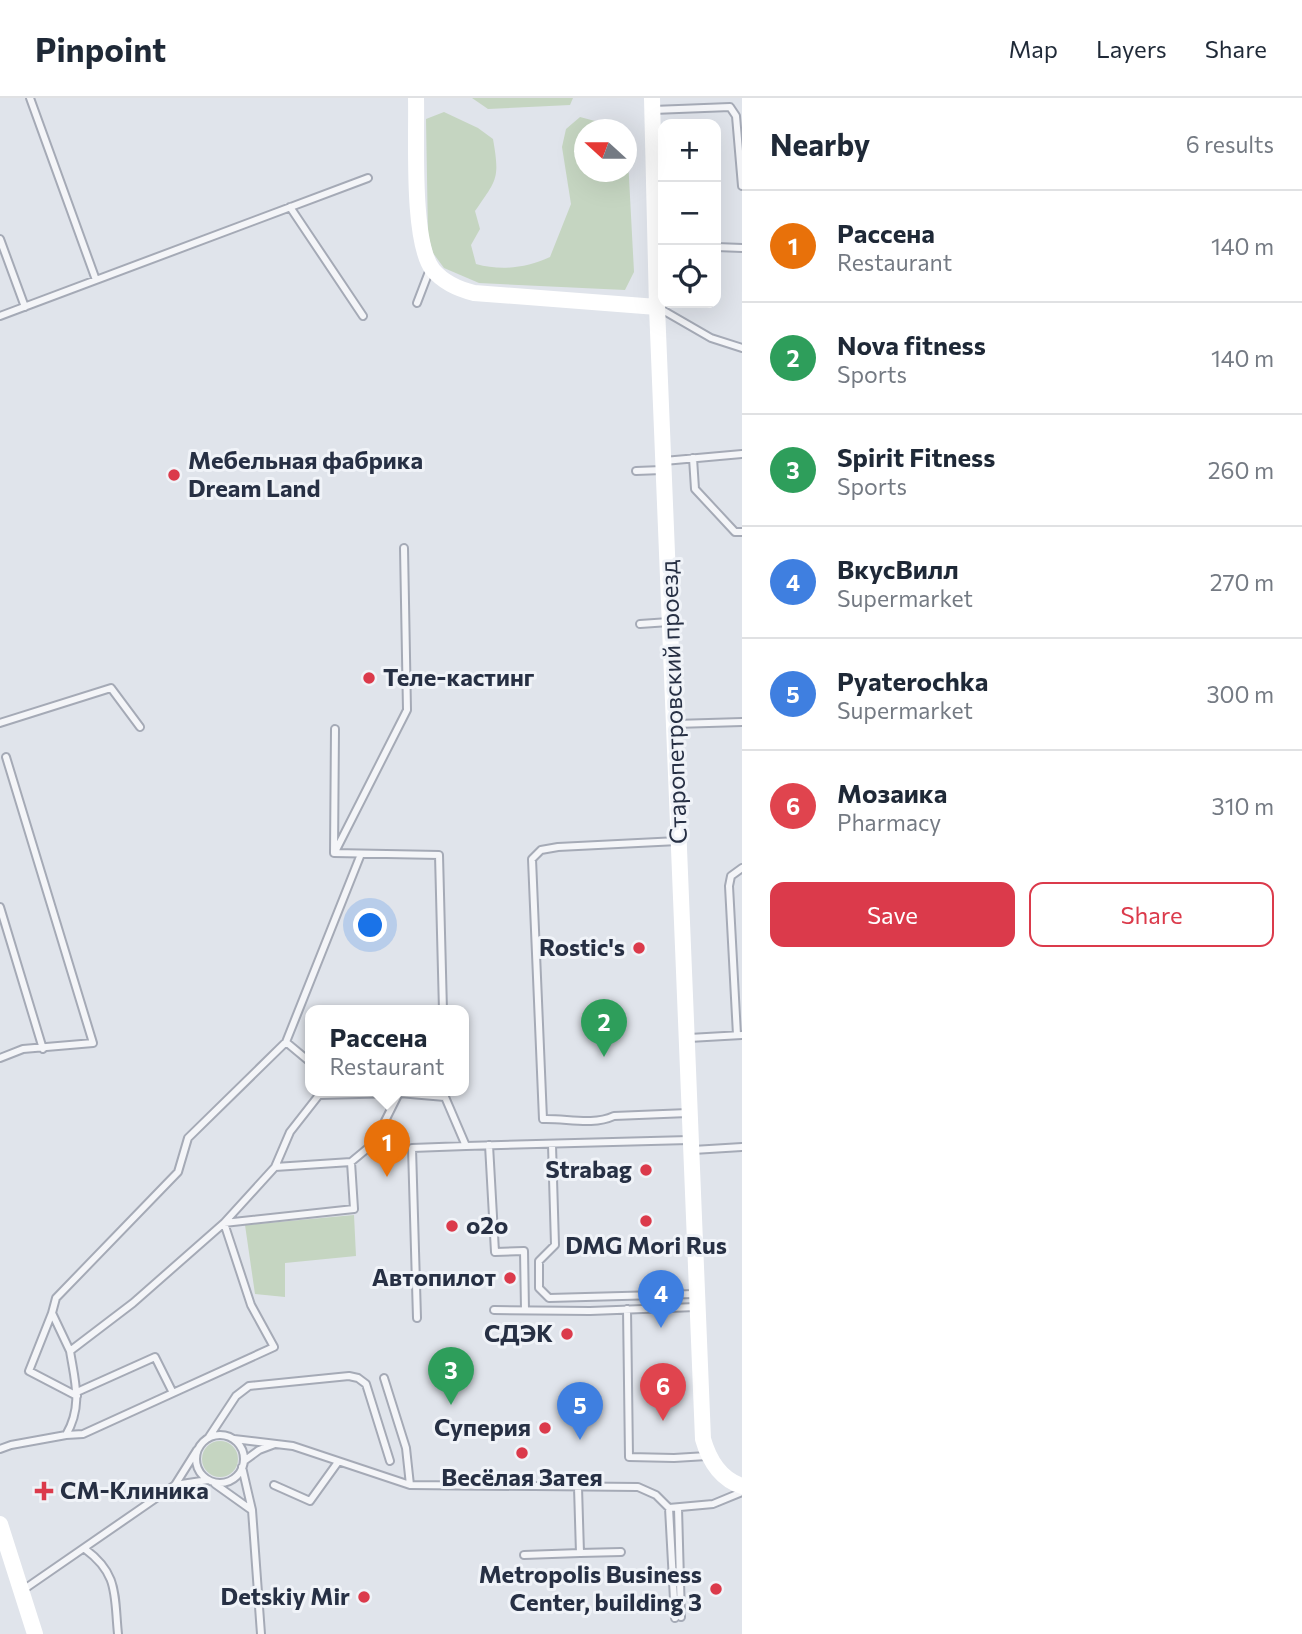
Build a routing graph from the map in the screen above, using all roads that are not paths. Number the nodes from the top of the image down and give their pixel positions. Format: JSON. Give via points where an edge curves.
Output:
{"nodes":[{"id":1,"x":30,"y":98,"type":"edge"},
{"id":2,"x":416,"y":98,"type":"edge"},
{"id":3,"x":652,"y":104,"type":"edge"},
{"id":4,"x":368,"y":178,"type":"dead end"},
{"id":5,"x":742,"y":186,"type":"edge"},
{"id":6,"x":290,"y":207,"type":"junction"},
{"id":7,"x":0,"y":239,"type":"edge"},
{"id":8,"x":660,"y":245,"type":"edge"},
{"id":9,"x":721,"y":247,"type":"edge"},
{"id":10,"x":742,"y":248,"type":"edge"},
{"id":11,"x":431,"y":268,"type":"junction"},
{"id":12,"x":96,"y":280,"type":"junction"},
{"id":13,"x":658,"y":287,"type":"edge"},
{"id":14,"x":417,"y":303,"type":"dead end"},
{"id":15,"x":25,"y":307,"type":"junction"},
{"id":16,"x":657,"y":307,"type":"junction"},
{"id":17,"x":0,"y":316,"type":"edge"},
{"id":18,"x":363,"y":316,"type":"dead end"},
{"id":19,"x":742,"y":348,"type":"edge"},
{"id":20,"x":742,"y":454,"type":"edge"},
{"id":21,"x":693,"y":458,"type":"junction"},
{"id":22,"x":664,"y":465,"type":"junction"},
{"id":23,"x":636,"y":471,"type":"dead end"},
{"id":24,"x":742,"y":532,"type":"edge"},
{"id":25,"x":404,"y":548,"type":"dead end"},
{"id":26,"x":671,"y":622,"type":"junction"},
{"id":27,"x":640,"y":624,"type":"dead end"},
{"id":28,"x":742,"y":722,"type":"edge"},
{"id":29,"x":0,"y":723,"type":"edge"},
{"id":30,"x":723,"y":723,"type":"junction"},
{"id":31,"x":675,"y":724,"type":"junction"},
{"id":32,"x":140,"y":727,"type":"dead end"},
{"id":33,"x":335,"y":729,"type":"dead end"},
{"id":34,"x":723,"y":733,"type":"dead end"},
{"id":35,"x":6,"y":757,"type":"dead end"},
{"id":36,"x":679,"y":841,"type":"junction"},
{"id":37,"x":334,"y":853,"type":"junction"},
{"id":38,"x":361,"y":854,"type":"junction"},
{"id":39,"x":742,"y":868,"type":"edge"},
{"id":40,"x":0,"y":906,"type":"edge"},
{"id":41,"x":443,"y":1005,"type":"edge"},
{"id":42,"x":739,"y":1035,"type":"edge"},
{"id":43,"x":687,"y":1038,"type":"junction"},
{"id":44,"x":286,"y":1042,"type":"junction"},
{"id":45,"x":43,"y":1049,"type":"junction"},
{"id":46,"x":0,"y":1058,"type":"edge"},
{"id":47,"x":305,"y":1058,"type":"edge"},
{"id":48,"x":316,"y":1096,"type":"edge"},
{"id":49,"x":398,"y":1096,"type":"edge"},
{"id":50,"x":446,"y":1096,"type":"edge"},
{"id":51,"x":690,"y":1113,"type":"junction"},
{"id":52,"x":489,"y":1145,"type":"junction"},
{"id":53,"x":552,"y":1145,"type":"junction"},
{"id":54,"x":691,"y":1145,"type":"junction"},
{"id":55,"x":466,"y":1146,"type":"junction"},
{"id":56,"x":742,"y":1147,"type":"edge"},
{"id":57,"x":351,"y":1162,"type":"junction"},
{"id":58,"x":275,"y":1167,"type":"junction"},
{"id":59,"x":224,"y":1223,"type":"junction"},
{"id":60,"x":697,"y":1301,"type":"junction"},
{"id":61,"x":627,"y":1309,"type":"junction"},
{"id":62,"x":494,"y":1310,"type":"dead end"},
{"id":63,"x":525,"y":1310,"type":"junction"},
{"id":64,"x":52,"y":1313,"type":"junction"},
{"id":65,"x":417,"y":1318,"type":"dead end"},
{"id":66,"x":70,"y":1351,"type":"junction"},
{"id":67,"x":384,"y":1378,"type":"dead end"},
{"id":68,"x":173,"y":1393,"type":"junction"},
{"id":69,"x":77,"y":1394,"type":"junction"},
{"id":70,"x":66,"y":1435,"type":"junction"},
{"id":71,"x":209,"y":1437,"type":"junction"},
{"id":72,"x":234,"y":1439,"type":"junction"},
{"id":73,"x":281,"y":1444,"type":"junction"},
{"id":74,"x":0,"y":1449,"type":"edge"},
{"id":75,"x":197,"y":1450,"type":"junction"},
{"id":76,"x":707,"y":1455,"type":"junction"},
{"id":77,"x":390,"y":1461,"type":"dead end"},
{"id":78,"x":338,"y":1462,"type":"junction"},
{"id":79,"x":243,"y":1464,"type":"junction"},
{"id":80,"x":208,"y":1480,"type":"junction"},
{"id":81,"x":215,"y":1484,"type":"junction"},
{"id":82,"x":274,"y":1485,"type":"dead end"},
{"id":83,"x":410,"y":1485,"type":"junction"},
{"id":84,"x":175,"y":1486,"type":"junction"},
{"id":85,"x":578,"y":1486,"type":"junction"},
{"id":86,"x":742,"y":1486,"type":"edge"},
{"id":87,"x":742,"y":1492,"type":"edge"},
{"id":88,"x":669,"y":1508,"type":"junction"},
{"id":89,"x":678,"y":1508,"type":"junction"},
{"id":90,"x":251,"y":1510,"type":"junction"},
{"id":91,"x":0,"y":1524,"type":"edge"},
{"id":92,"x":246,"y":1540,"type":"dead end"},
{"id":93,"x":255,"y":1540,"type":"junction"},
{"id":94,"x":85,"y":1549,"type":"junction"},
{"id":95,"x":621,"y":1552,"type":"dead end"},
{"id":96,"x":580,"y":1553,"type":"junction"},
{"id":97,"x":524,"y":1555,"type":"dead end"},
{"id":98,"x":22,"y":1591,"type":"junction"},
{"id":99,"x":35,"y":1634,"type":"edge"},
{"id":100,"x":118,"y":1634,"type":"edge"},
{"id":101,"x":261,"y":1634,"type":"edge"}],
"edges":[{"from":1,"to":12,"type":"lane"},
{"from":2,"to":11,"type":"street","via":[[418,209],[422,246]]},
{"from":3,"to":5,"type":"lane","via":[[730,107],[736,116]]},
{"from":3,"to":8,"type":"street","name":"Старопетровский проезд"},
{"from":4,"to":6,"type":"lane"},
{"from":6,"to":12,"type":"lane"},
{"from":6,"to":18,"type":"lane"},
{"from":7,"to":15,"type":"lane"},
{"from":9,"to":10,"type":"lane"},
{"from":11,"to":14,"type":"lane"},
{"from":11,"to":16,"type":"street","via":[[456,288],[474,293]]},
{"from":12,"to":15,"type":"lane"},
{"from":13,"to":16,"type":"street","name":"Старопетровский проезд"},
{"from":15,"to":17,"type":"lane"},
{"from":16,"to":19,"type":"lane","via":[[711,338]]},
{"from":16,"to":22,"type":"street","name":"Старопетровский проезд"},
{"from":20,"to":21,"type":"lane"},
{"from":21,"to":22,"type":"lane"},
{"from":21,"to":24,"type":"lane","via":[[695,489],[735,532]]},
{"from":22,"to":23,"type":"lane"},
{"from":22,"to":26,"type":"street","name":"Старопетровский проезд"},
{"from":25,"to":37,"type":"lane","via":[[407,710]]},
{"from":26,"to":27,"type":"lane"},
{"from":26,"to":31,"type":"street","name":"Старопетровский проезд"},
{"from":28,"to":30,"type":"lane"},
{"from":29,"to":32,"type":"lane","via":[[111,688]]},
{"from":30,"to":31,"type":"lane"},
{"from":30,"to":34,"type":"lane"},
{"from":31,"to":36,"type":"street","name":"Старопетровский проезд"},
{"from":33,"to":37,"type":"lane"},
{"from":35,"to":45,"type":"lane","via":[[93,1043]]},
{"from":36,"to":43,"type":"street","name":"Старопетровский проезд"},
{"from":36,"to":51,"type":"lane","via":[[558,846],[541,850],[532,859],[543,1119]]},
{"from":37,"to":38,"type":"lane"},
{"from":38,"to":41,"type":"lane","via":[[439,855]]},
{"from":38,"to":44,"type":"lane"},
{"from":39,"to":42,"type":"lane","via":[[731,876],[729,886]]},
{"from":40,"to":45,"type":"lane"},
{"from":42,"to":43,"type":"lane"},
{"from":43,"to":51,"type":"street","name":"Старопетровский проезд"},
{"from":44,"to":47,"type":"lane"},
{"from":44,"to":64,"type":"lane","via":[[188,1139],[178,1172],[56,1298]]},
{"from":45,"to":46,"type":"lane","via":[[23,1049]]},
{"from":48,"to":58,"type":"lane","via":[[290,1132]]},
{"from":49,"to":57,"type":"lane","via":[[374,1143]]},
{"from":50,"to":55,"type":"lane"},
{"from":51,"to":54,"type":"street","name":"Старопетровский проезд"},
{"from":52,"to":53,"type":"lane"},
{"from":52,"to":55,"type":"lane"},
{"from":52,"to":63,"type":"lane","via":[[495,1252],[524,1251]]},
{"from":53,"to":54,"type":"lane"},
{"from":53,"to":60,"type":"lane","via":[[555,1245],[539,1261],[539,1288],[549,1298]]},
{"from":54,"to":56,"type":"lane"},
{"from":54,"to":60,"type":"street","name":"Старопетровский проезд"},
{"from":55,"to":65,"type":"lane","via":[[412,1148]]},
{"from":57,"to":58,"type":"lane"},
{"from":57,"to":59,"type":"lane","via":[[354,1209]]},
{"from":58,"to":59,"type":"lane"},
{"from":59,"to":66,"type":"lane"},
{"from":59,"to":68,"type":"lane","via":[[251,1304],[274,1347]]},
{"from":60,"to":61,"type":"lane"},
{"from":60,"to":76,"type":"street","name":"Старопетровский проезд"},
{"from":61,"to":63,"type":"lane"},
{"from":61,"to":76,"type":"lane","via":[[629,1457]]},
{"from":62,"to":63,"type":"lane"},
{"from":64,"to":66,"type":"lane"},
{"from":64,"to":69,"type":"lane","via":[[29,1371]]},
{"from":66,"to":69,"type":"lane"},
{"from":67,"to":83,"type":"lane","via":[[406,1448]]},
{"from":68,"to":69,"type":"lane","via":[[155,1357]]},
{"from":68,"to":70,"type":"lane","via":[[83,1434]]},
{"from":69,"to":70,"type":"lane","via":[[76,1414]]},
{"from":70,"to":74,"type":"lane"},
{"from":71,"to":72,"type":"lane","via":[[218,1434]]},
{"from":71,"to":75,"type":"lane"},
{"from":71,"to":77,"type":"lane","via":[[236,1396],[249,1386],[349,1376],[366,1384]]},
{"from":72,"to":73,"type":"lane"},
{"from":72,"to":79,"type":"lane","via":[[243,1452]]},
{"from":73,"to":78,"type":"lane"},
{"from":73,"to":79,"type":"lane","via":[[259,1450]]},
{"from":75,"to":80,"type":"lane","via":[[198,1469]]},
{"from":75,"to":84,"type":"lane"},
{"from":76,"to":86,"type":"street","via":[[715,1468]]},
{"from":78,"to":82,"type":"lane","via":[[310,1501]]},
{"from":78,"to":83,"type":"lane"},
{"from":79,"to":81,"type":"lane","via":[[232,1480]]},
{"from":79,"to":90,"type":"lane"},
{"from":80,"to":81,"type":"lane"},
{"from":80,"to":84,"type":"lane"},
{"from":81,"to":90,"type":"lane"},
{"from":83,"to":85,"type":"lane"},
{"from":84,"to":94,"type":"lane"},
{"from":85,"to":88,"type":"lane","via":[[638,1488],[656,1495]]},
{"from":85,"to":96,"type":"lane"},
{"from":87,"to":89,"type":"lane","via":[[713,1504]]},
{"from":88,"to":89,"type":"lane"},
{"from":88,"to":89,"type":"lane","via":[[678,1618]]},
{"from":90,"to":93,"type":"lane"},
{"from":91,"to":98,"type":"street"},
{"from":92,"to":93,"type":"lane"},
{"from":93,"to":101,"type":"lane"},
{"from":94,"to":98,"type":"lane"},
{"from":94,"to":100,"type":"lane","via":[[108,1570]]},
{"from":95,"to":96,"type":"lane"},
{"from":96,"to":97,"type":"lane"},
{"from":98,"to":99,"type":"street"}]}
